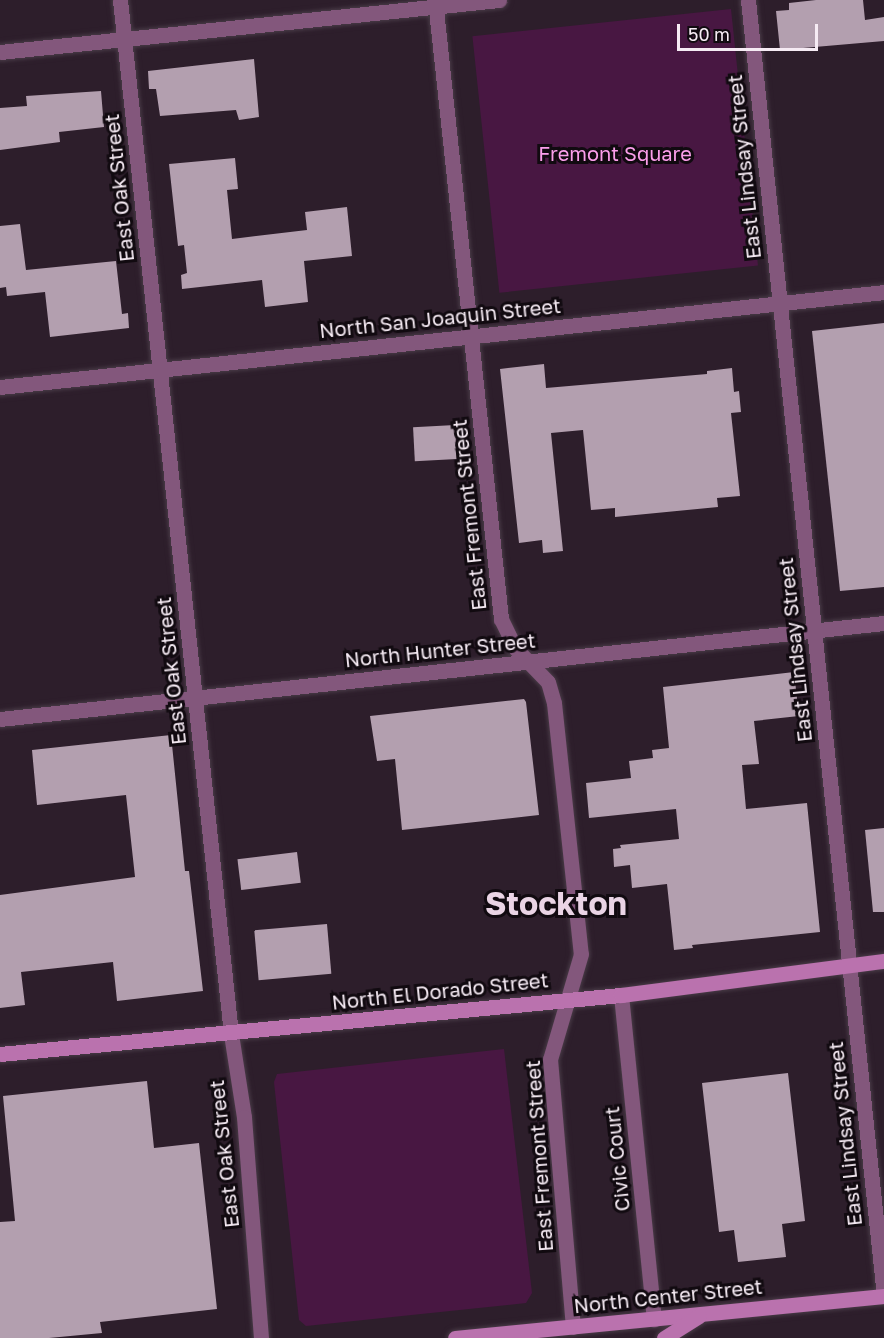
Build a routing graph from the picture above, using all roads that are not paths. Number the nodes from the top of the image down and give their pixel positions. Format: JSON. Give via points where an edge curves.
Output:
{"nodes":[{"id":1,"x":120,"y":0,"type":"edge"},
{"id":2,"x":499,"y":0,"type":"edge"},
{"id":3,"x":748,"y":0,"type":"edge"},
{"id":4,"x":435,"y":3,"type":"edge"},
{"id":5,"x":125,"y":39,"type":"junction"},
{"id":6,"x":0,"y":52,"type":"edge"},
{"id":7,"x":884,"y":292,"type":"edge"},
{"id":8,"x":779,"y":302,"type":"junction"},
{"id":9,"x":471,"y":335,"type":"junction"},
{"id":10,"x":159,"y":369,"type":"junction"},
{"id":11,"x":0,"y":387,"type":"edge"},
{"id":12,"x":884,"y":623,"type":"edge"},
{"id":13,"x":814,"y":631,"type":"junction"},
{"id":14,"x":528,"y":662,"type":"junction"},
{"id":15,"x":194,"y":698,"type":"junction"},
{"id":16,"x":0,"y":719,"type":"edge"},
{"id":17,"x":884,"y":961,"type":"edge"},
{"id":18,"x":849,"y":965,"type":"junction"},
{"id":19,"x":621,"y":995,"type":"junction"},
{"id":20,"x":567,"y":1000,"type":"junction"},
{"id":21,"x":231,"y":1034,"type":"junction"},
{"id":22,"x":0,"y":1054,"type":"edge"},
{"id":23,"x":884,"y":1296,"type":"edge"},
{"id":24,"x":703,"y":1314,"type":"junction"},
{"id":25,"x":654,"y":1319,"type":"junction"},
{"id":26,"x":574,"y":1332,"type":"edge"},
{"id":27,"x":261,"y":1338,"type":"edge"},
{"id":28,"x":455,"y":1338,"type":"edge"},
{"id":29,"x":664,"y":1338,"type":"edge"}],
"edges":[{"from":1,"to":5,"type":"street","name":"East Oak Street"},
{"from":2,"to":4,"type":"street"},
{"from":3,"to":8,"type":"street","name":"East Lindsay Street"},
{"from":4,"to":5,"type":"street"},
{"from":4,"to":9,"type":"street","name":"East Fremont Street"},
{"from":5,"to":6,"type":"street"},
{"from":5,"to":10,"type":"street","name":"East Oak Street"},
{"from":7,"to":8,"type":"street","name":"North San Joaquin Street"},
{"from":8,"to":9,"type":"street","name":"North San Joaquin Street"},
{"from":8,"to":13,"type":"street","name":"East Lindsay Street"},
{"from":9,"to":10,"type":"street","name":"North San Joaquin Street"},
{"from":9,"to":14,"type":"street","name":"East Fremont Street","via":[[501,619]]},
{"from":10,"to":11,"type":"street","name":"North San Joaquin Street"},
{"from":10,"to":15,"type":"street","name":"East Oak Street"},
{"from":12,"to":13,"type":"street","name":"North Hunter Street"},
{"from":13,"to":14,"type":"street","name":"North Hunter Street"},
{"from":13,"to":18,"type":"street","name":"East Lindsay Street"},
{"from":14,"to":15,"type":"street","name":"North Hunter Street"},
{"from":14,"to":20,"type":"street","name":"East Fremont Street","via":[[548,682],[554,703],[581,954]]},
{"from":15,"to":16,"type":"street","name":"North Hunter Street"},
{"from":15,"to":21,"type":"street","name":"East Oak Street"},
{"from":17,"to":18,"type":"main road","name":"North El Dorado Street"},
{"from":18,"to":19,"type":"main road","name":"North El Dorado Street"},
{"from":18,"to":23,"type":"street","name":"East Lindsay Street"},
{"from":19,"to":20,"type":"main road","name":"North El Dorado Street"},
{"from":19,"to":25,"type":"street","name":"Civic Court"},
{"from":20,"to":21,"type":"main road","name":"North El Dorado Street"},
{"from":20,"to":26,"type":"street","name":"East Fremont Street","via":[[550,1059]]},
{"from":21,"to":22,"type":"main road","name":"North El Dorado Street"},
{"from":21,"to":27,"type":"street","name":"East Oak Street","via":[[244,1117]]},
{"from":23,"to":24,"type":"main road","name":"North Center Street"},
{"from":24,"to":25,"type":"main road","name":"North Center Street"},
{"from":24,"to":29,"type":"main road"},
{"from":25,"to":26,"type":"main road","name":"North Center Street"},
{"from":26,"to":28,"type":"main road","name":"North Center Street"}]}
